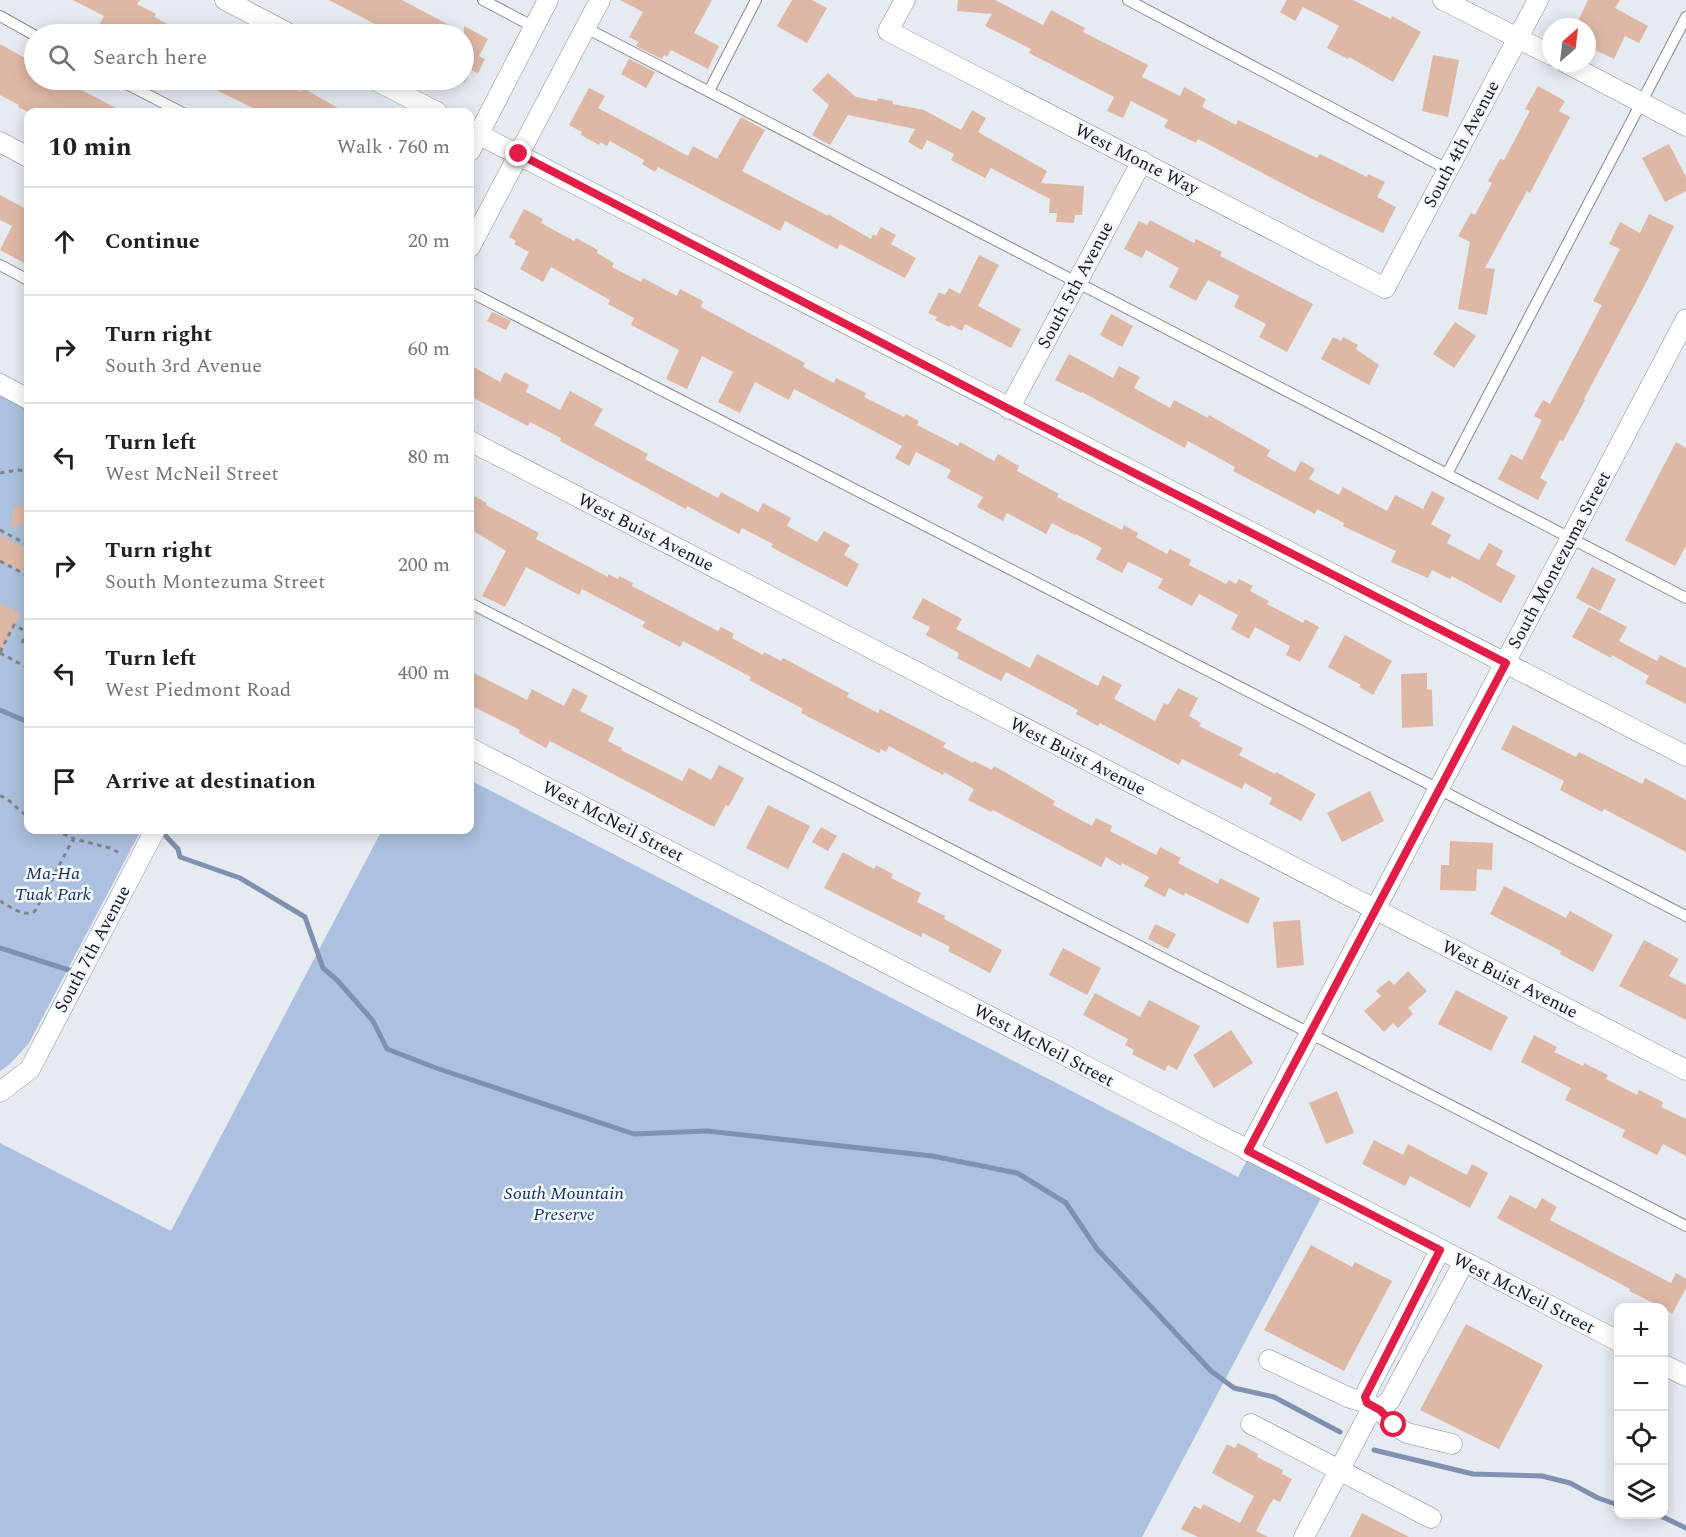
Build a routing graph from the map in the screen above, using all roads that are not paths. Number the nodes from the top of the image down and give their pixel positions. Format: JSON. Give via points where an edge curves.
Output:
{"nodes":[{"id":1,"x":225,"y":0,"type":"edge"},
{"id":2,"x":483,"y":0,"type":"edge"},
{"id":3,"x":549,"y":0,"type":"edge"},
{"id":4,"x":600,"y":0,"type":"edge"},
{"id":5,"x":756,"y":0,"type":"edge"},
{"id":6,"x":905,"y":0,"type":"edge"},
{"id":7,"x":1128,"y":0,"type":"edge"},
{"id":8,"x":1443,"y":0,"type":"edge"},
{"id":9,"x":1538,"y":0,"type":"edge"},
{"id":10,"x":0,"y":16,"type":"edge"},
{"id":11,"x":1686,"y":17,"type":"edge"},
{"id":12,"x":271,"y":24,"type":"edge"},
{"id":13,"x":534,"y":27,"type":"junction"},
{"id":14,"x":586,"y":28,"type":"junction"},
{"id":15,"x":24,"y":29,"type":"edge"},
{"id":16,"x":1518,"y":38,"type":"junction"},
{"id":17,"x":1542,"y":50,"type":"edge"},
{"id":18,"x":1584,"y":72,"type":"edge"},
{"id":19,"x":138,"y":90,"type":"edge"},
{"id":20,"x":394,"y":90,"type":"edge"},
{"id":21,"x":709,"y":91,"type":"junction"},
{"id":22,"x":1643,"y":102,"type":"junction"},
{"id":23,"x":173,"y":108,"type":"edge"},
{"id":24,"x":429,"y":108,"type":"edge"},
{"id":25,"x":1686,"y":126,"type":"edge"},
{"id":26,"x":474,"y":134,"type":"edge"},
{"id":27,"x":474,"y":139,"type":"edge"},
{"id":28,"x":0,"y":142,"type":"edge"},
{"id":29,"x":519,"y":154,"type":"junction"},
{"id":30,"x":24,"y":155,"type":"edge"},
{"id":31,"x":1142,"y":161,"type":"junction"},
{"id":32,"x":1447,"y":169,"type":"junction"},
{"id":33,"x":474,"y":239,"type":"edge"},
{"id":34,"x":0,"y":265,"type":"edge"},
{"id":35,"x":24,"y":278,"type":"edge"},
{"id":36,"x":1077,"y":282,"type":"junction"},
{"id":37,"x":1385,"y":288,"type":"joint"},
{"id":38,"x":474,"y":294,"type":"edge"},
{"id":39,"x":1686,"y":320,"type":"edge"},
{"id":40,"x":0,"y":384,"type":"edge"},
{"id":41,"x":24,"y":397,"type":"edge"},
{"id":42,"x":1009,"y":409,"type":"junction"},
{"id":43,"x":474,"y":443,"type":"edge"},
{"id":44,"x":1447,"y":474,"type":"junction"},
{"id":45,"x":1570,"y":537,"type":"junction"},
{"id":46,"x":1686,"y":598,"type":"edge"},
{"id":47,"x":474,"y":605,"type":"edge"},
{"id":48,"x":1506,"y":663,"type":"junction"},
{"id":49,"x":474,"y":750,"type":"edge"},
{"id":50,"x":1686,"y":756,"type":"edge"},
{"id":51,"x":1439,"y":788,"type":"junction"},
{"id":52,"x":153,"y":834,"type":"edge"},
{"id":53,"x":1376,"y":909,"type":"junction"},
{"id":54,"x":1686,"y":916,"type":"edge"},
{"id":55,"x":1310,"y":1033,"type":"junction"},
{"id":56,"x":1686,"y":1070,"type":"edge"},
{"id":57,"x":0,"y":1092,"type":"edge"},
{"id":58,"x":1248,"y":1151,"type":"junction"},
{"id":59,"x":1686,"y":1226,"type":"edge"},
{"id":60,"x":1440,"y":1250,"type":"junction"},
{"id":61,"x":1464,"y":1262,"type":"junction"},
{"id":62,"x":1614,"y":1339,"type":"edge"},
{"id":63,"x":1269,"y":1360,"type":"dead end"},
{"id":64,"x":1668,"y":1367,"type":"edge"},
{"id":65,"x":1686,"y":1376,"type":"edge"},
{"id":66,"x":1372,"y":1408,"type":"junction"},
{"id":67,"x":1251,"y":1424,"type":"dead end"},
{"id":68,"x":1452,"y":1444,"type":"dead end"},
{"id":69,"x":1338,"y":1470,"type":"junction"},
{"id":70,"x":1431,"y":1518,"type":"dead end"},
{"id":71,"x":1304,"y":1537,"type":"edge"}],
"edges":[{"from":1,"to":12,"type":"street"},
{"from":2,"to":13,"type":"lane"},
{"from":3,"to":13,"type":"street"},
{"from":4,"to":14,"type":"street"},
{"from":5,"to":21,"type":"lane"},
{"from":6,"to":31,"type":"street","name":"West Monte Way","via":[[888,31]]},
{"from":7,"to":32,"type":"lane"},
{"from":8,"to":16,"type":"street"},
{"from":9,"to":16,"type":"street","name":"South 4th Avenue"},
{"from":10,"to":15,"type":"lane"},
{"from":11,"to":22,"type":"lane"},
{"from":13,"to":26,"type":"street"},
{"from":14,"to":21,"type":"lane"},
{"from":14,"to":29,"type":"street"},
{"from":16,"to":17,"type":"street"},
{"from":16,"to":32,"type":"street","name":"South 4th Avenue"},
{"from":18,"to":22,"type":"street"},
{"from":19,"to":23,"type":"lane"},
{"from":20,"to":24,"type":"street"},
{"from":21,"to":36,"type":"lane"},
{"from":22,"to":25,"type":"street"},
{"from":22,"to":44,"type":"lane"},
{"from":27,"to":29,"type":"street"},
{"from":28,"to":30,"type":"street"},
{"from":29,"to":33,"type":"street"},
{"from":29,"to":42,"type":"street"},
{"from":31,"to":36,"type":"street","name":"South 5th Avenue"},
{"from":31,"to":37,"type":"street","name":"West Monte Way"},
{"from":32,"to":37,"type":"street","name":"South 4th Avenue"},
{"from":34,"to":35,"type":"lane"},
{"from":36,"to":42,"type":"street","name":"South 5th Avenue"},
{"from":36,"to":44,"type":"lane"},
{"from":38,"to":51,"type":"lane"},
{"from":39,"to":45,"type":"street","name":"South Montezuma Street"},
{"from":40,"to":41,"type":"street"},
{"from":42,"to":48,"type":"street"},
{"from":43,"to":53,"type":"street","name":"West Buist Avenue"},
{"from":44,"to":45,"type":"lane"},
{"from":45,"to":46,"type":"lane"},
{"from":45,"to":48,"type":"street","name":"South Montezuma Street"},
{"from":47,"to":55,"type":"lane"},
{"from":48,"to":50,"type":"street"},
{"from":48,"to":51,"type":"street","name":"South Montezuma Street"},
{"from":49,"to":58,"type":"street","name":"West McNeil Street"},
{"from":51,"to":53,"type":"street","name":"South Montezuma Street"},
{"from":51,"to":54,"type":"lane"},
{"from":52,"to":57,"type":"street","name":"South 7th Avenue","via":[[30,1069]]},
{"from":53,"to":55,"type":"street","name":"South Montezuma Street"},
{"from":53,"to":56,"type":"street","name":"West Buist Avenue"},
{"from":55,"to":58,"type":"street","name":"South Montezuma Street"},
{"from":55,"to":59,"type":"lane"},
{"from":58,"to":60,"type":"street","name":"West McNeil Street"},
{"from":60,"to":61,"type":"street","name":"West McNeil Street"},
{"from":60,"to":66,"type":"street","via":[[1369,1387],[1365,1397]]},
{"from":61,"to":62,"type":"street","name":"West McNeil Street"},
{"from":61,"to":66,"type":"street","via":[[1390,1400]]},
{"from":63,"to":66,"type":"street"},
{"from":64,"to":65,"type":"street"},
{"from":66,"to":68,"type":"street","via":[[1407,1433]]},
{"from":66,"to":69,"type":"street"},
{"from":67,"to":69,"type":"street"},
{"from":69,"to":70,"type":"street"},
{"from":69,"to":71,"type":"street"}]}
